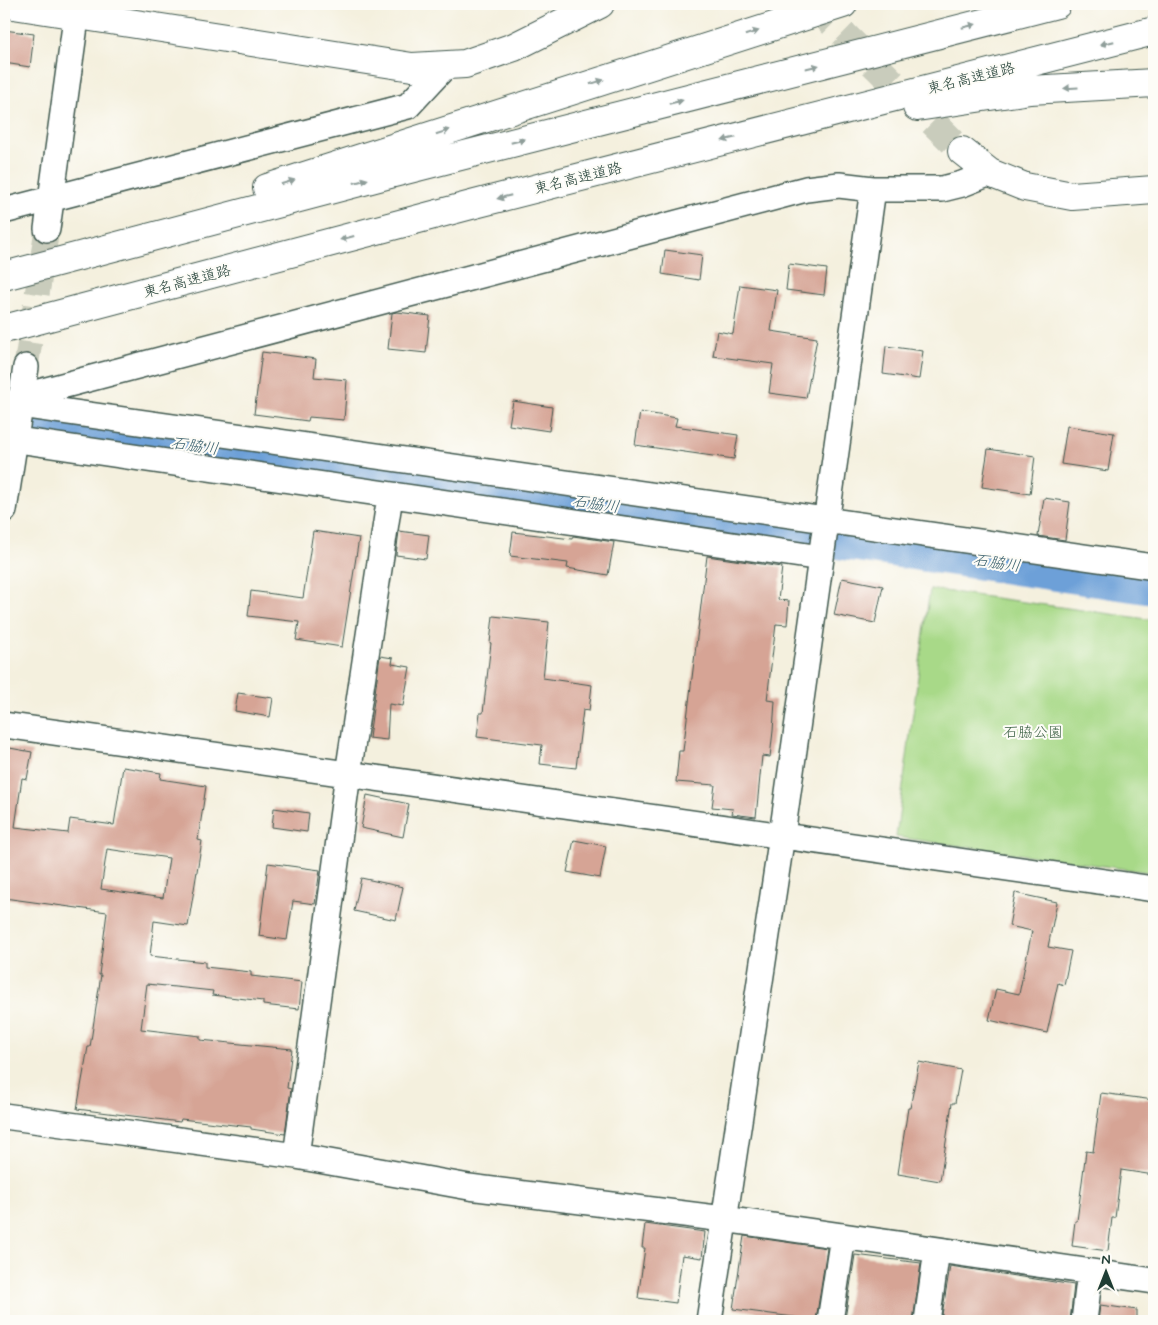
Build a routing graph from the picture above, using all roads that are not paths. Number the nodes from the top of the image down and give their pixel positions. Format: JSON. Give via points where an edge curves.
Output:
{"nodes":[{"id":1,"x":6,"y":4,"type":"edge"},
{"id":2,"x":600,"y":4,"type":"edge"},
{"id":3,"x":842,"y":4,"type":"edge"},
{"id":4,"x":1057,"y":4,"type":"edge"},
{"id":5,"x":77,"y":9,"type":"edge"},
{"id":6,"x":1154,"y":31,"type":"edge"},
{"id":7,"x":446,"y":65,"type":"junction"},
{"id":8,"x":1154,"y":83,"type":"edge"},
{"id":9,"x":756,"y":132,"type":"junction"},
{"id":10,"x":962,"y":151,"type":"tunnel mouth"},
{"id":11,"x":990,"y":173,"type":"junction"},
{"id":12,"x":873,"y":189,"type":"junction"},
{"id":13,"x":1154,"y":190,"type":"edge"},
{"id":14,"x":50,"y":200,"type":"junction"},
{"id":15,"x":4,"y":211,"type":"edge"},
{"id":16,"x":47,"y":229,"type":"tunnel mouth"},
{"id":17,"x":6,"y":275,"type":"edge"},
{"id":18,"x":4,"y":329,"type":"edge"},
{"id":19,"x":26,"y":367,"type":"tunnel mouth"},
{"id":20,"x":20,"y":401,"type":"junction"},
{"id":21,"x":9,"y":439,"type":"edge"},
{"id":22,"x":390,"y":496,"type":"junction"},
{"id":23,"x":4,"y":510,"type":"edge"},
{"id":24,"x":827,"y":521,"type":"junction"},
{"id":25,"x":821,"y":558,"type":"junction"},
{"id":26,"x":1154,"y":568,"type":"edge"},
{"id":27,"x":4,"y":725,"type":"edge"},
{"id":28,"x":348,"y":774,"type":"junction"},
{"id":29,"x":782,"y":835,"type":"junction"},
{"id":30,"x":1154,"y":889,"type":"edge"},
{"id":31,"x":4,"y":1116,"type":"edge"},
{"id":32,"x":296,"y":1156,"type":"junction"},
{"id":33,"x":724,"y":1219,"type":"junction"},
{"id":34,"x":843,"y":1236,"type":"junction"},
{"id":35,"x":937,"y":1250,"type":"junction"},
{"id":36,"x":1090,"y":1272,"type":"junction"},
{"id":37,"x":1154,"y":1281,"type":"edge"},
{"id":38,"x":709,"y":1321,"type":"edge"},
{"id":39,"x":830,"y":1321,"type":"edge"},
{"id":40,"x":927,"y":1321,"type":"edge"},
{"id":41,"x":1084,"y":1321,"type":"edge"}],
"edges":[{"from":1,"to":5,"type":"main road"},
{"from":2,"to":7,"type":"main road","via":[[514,47],[465,64]]},
{"from":17,"to":3,"type":"main road","one_way":true},
{"from":17,"to":4,"type":"main road","one_way":true,"via":[[399,171]]},
{"from":5,"to":7,"type":"main road","via":[[412,67]]},
{"from":5,"to":14,"type":"street"},
{"from":6,"to":9,"type":"main road","name":"東名高速道路","one_way":true},
{"from":7,"to":14,"type":"street","via":[[408,106]]},
{"from":8,"to":9,"type":"main road","one_way":true,"via":[[1030,90]]},
{"from":9,"to":18,"type":"main road","name":"東名高速道路","one_way":true},
{"from":10,"to":11,"type":"main road"},
{"from":11,"to":12,"type":"street","via":[[942,189]]},
{"from":11,"to":13,"type":"main road","via":[[1025,187],[1072,196]]},
{"from":12,"to":20,"type":"street","via":[[839,186],[806,189]]},
{"from":12,"to":24,"type":"street"},
{"from":14,"to":15,"type":"street"},
{"from":14,"to":16,"type":"street"},
{"from":19,"to":20,"type":"street"},
{"from":20,"to":21,"type":"street"},
{"from":20,"to":24,"type":"street"},
{"from":21,"to":22,"type":"street"},
{"from":21,"to":23,"type":"street"},
{"from":22,"to":25,"type":"street"},
{"from":22,"to":28,"type":"street"},
{"from":24,"to":25,"type":"street"},
{"from":24,"to":26,"type":"street"},
{"from":25,"to":29,"type":"street"},
{"from":27,"to":28,"type":"street"},
{"from":28,"to":29,"type":"street"},
{"from":28,"to":32,"type":"street"},
{"from":29,"to":30,"type":"street"},
{"from":29,"to":33,"type":"street"},
{"from":31,"to":32,"type":"street"},
{"from":32,"to":33,"type":"street","via":[[469,1187]]},
{"from":33,"to":34,"type":"street"},
{"from":33,"to":38,"type":"street"},
{"from":34,"to":35,"type":"street"},
{"from":34,"to":39,"type":"street"},
{"from":35,"to":36,"type":"street"},
{"from":35,"to":40,"type":"street"},
{"from":36,"to":37,"type":"street"},
{"from":36,"to":41,"type":"street"}]}
